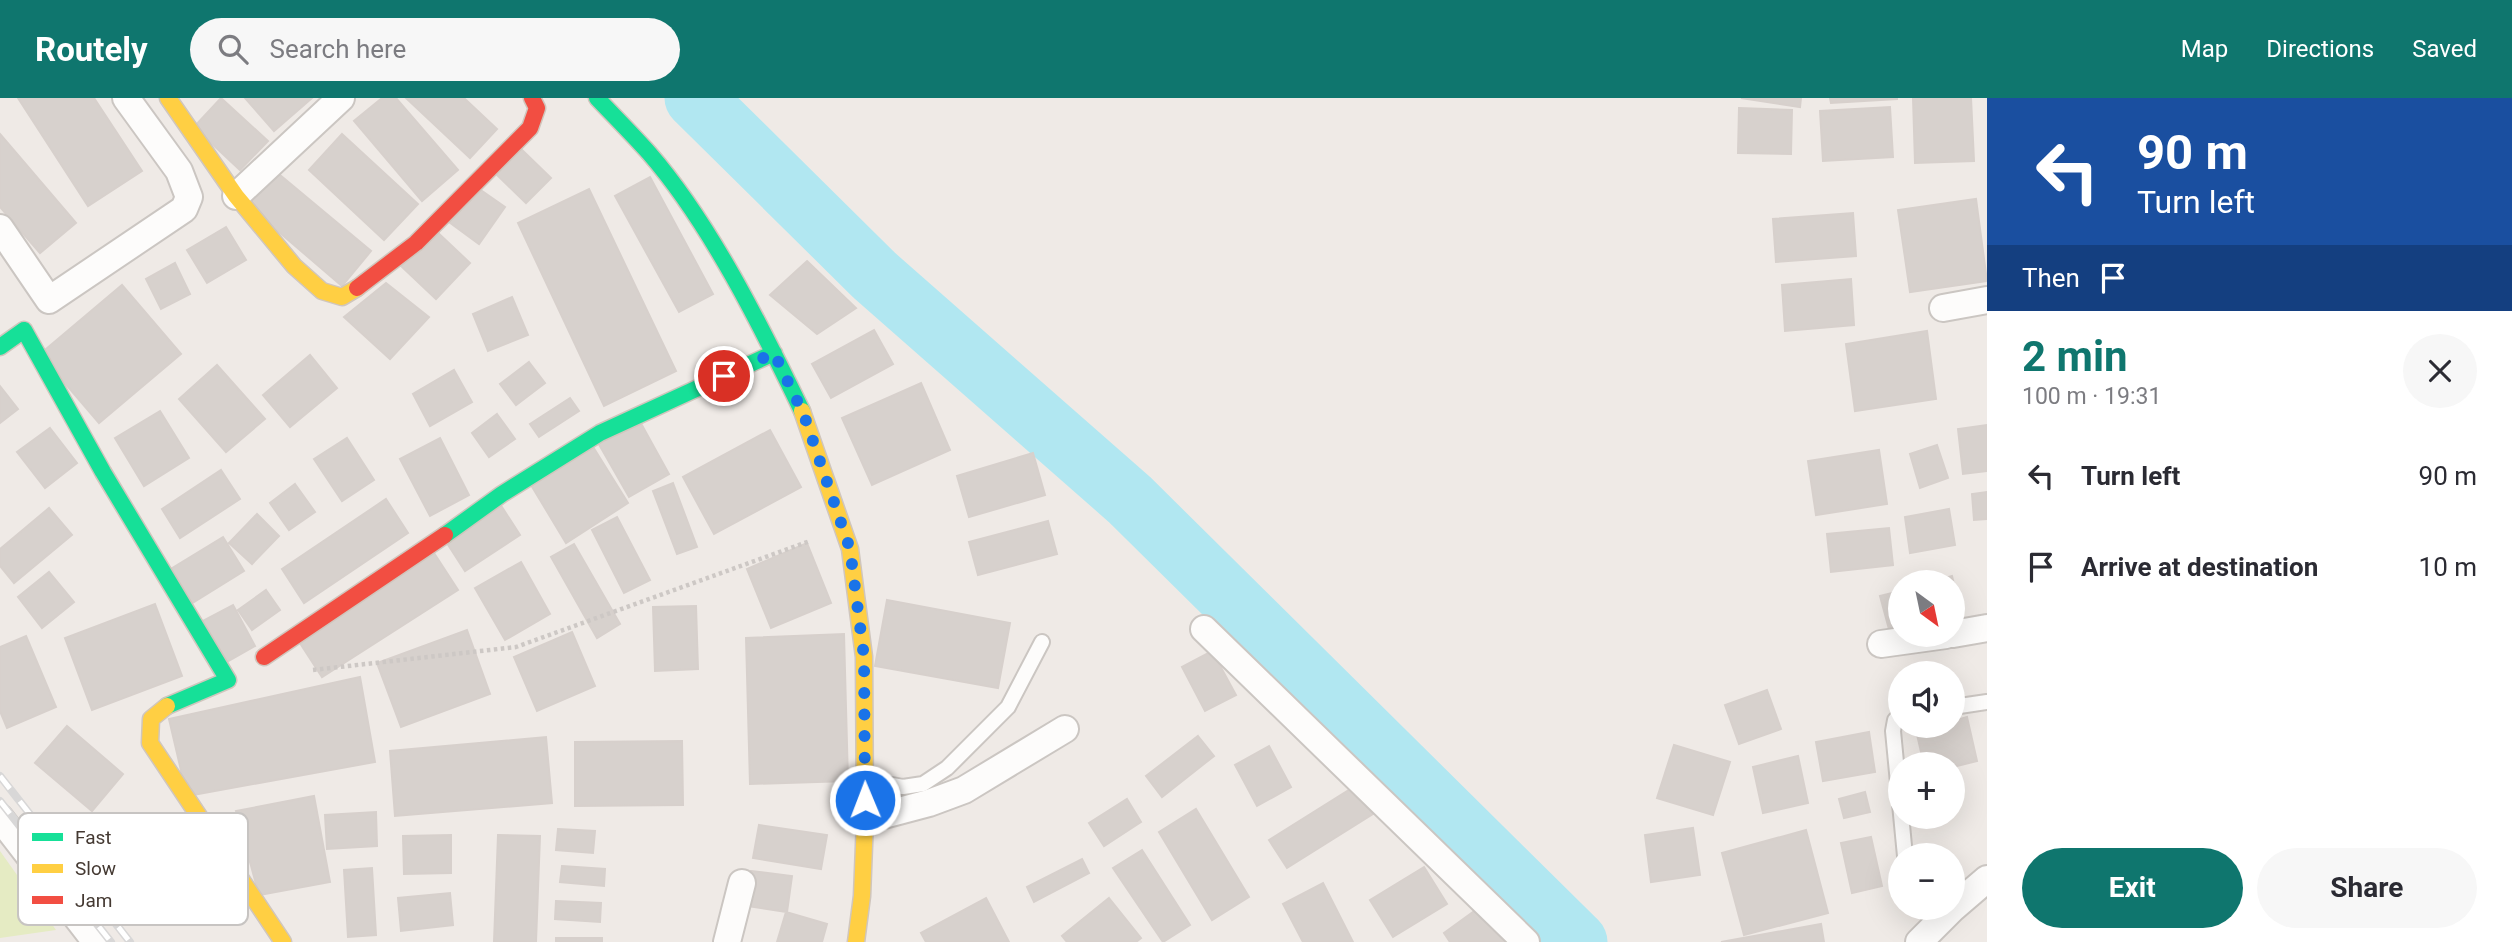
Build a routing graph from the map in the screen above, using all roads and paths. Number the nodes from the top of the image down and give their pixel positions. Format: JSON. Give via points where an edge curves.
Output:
{"nodes":[{"id":1,"x":126,"y":98,"type":"edge"},
{"id":2,"x":168,"y":98,"type":"edge"},
{"id":3,"x":341,"y":98,"type":"edge"},
{"id":4,"x":532,"y":98,"type":"edge"},
{"id":5,"x":597,"y":98,"type":"edge"},
{"id":6,"x":236,"y":196,"type":"junction"},
{"id":7,"x":0,"y":228,"type":"edge"},
{"id":8,"x":1987,"y":300,"type":"edge"},
{"id":9,"x":1943,"y":308,"type":"dead end"},
{"id":10,"x":0,"y":347,"type":"edge"},
{"id":11,"x":774,"y":353,"type":"junction"},
{"id":12,"x":843,"y":528,"type":"junction"},
{"id":13,"x":1987,"y":628,"type":"edge"},
{"id":14,"x":1204,"y":629,"type":"dead end"},
{"id":15,"x":1965,"y":632,"type":"edge"},
{"id":16,"x":1042,"y":642,"type":"dead end"},
{"id":17,"x":1888,"y":643,"type":"edge"},
{"id":18,"x":1881,"y":644,"type":"dead end"},
{"id":19,"x":264,"y":657,"type":"dead end"},
{"id":20,"x":310,"y":671,"type":"dead end"},
{"id":21,"x":1987,"y":702,"type":"edge"},
{"id":22,"x":1965,"y":705,"type":"edge"},
{"id":23,"x":1065,"y":729,"type":"dead end"},
{"id":24,"x":1894,"y":738,"type":"edge"},
{"id":25,"x":864,"y":780,"type":"junction"},
{"id":26,"x":197,"y":813,"type":"edge"},
{"id":27,"x":0,"y":818,"type":"edge"},
{"id":28,"x":865,"y":820,"type":"junction"},
{"id":29,"x":18,"y":841,"type":"edge"},
{"id":30,"x":1904,"y":843,"type":"edge"},
{"id":31,"x":1987,"y":879,"type":"edge"},
{"id":32,"x":742,"y":883,"type":"dead end"},
{"id":33,"x":248,"y":890,"type":"edge"},
{"id":34,"x":1965,"y":898,"type":"edge"},
{"id":35,"x":83,"y":925,"type":"edge"},
{"id":36,"x":96,"y":942,"type":"edge"},
{"id":37,"x":283,"y":942,"type":"edge"},
{"id":38,"x":727,"y":942,"type":"edge"},
{"id":39,"x":856,"y":942,"type":"edge"},
{"id":40,"x":1526,"y":942,"type":"edge"}],
"edges":[{"from":1,"to":7,"type":"street","via":[[179,171],[189,197],[184,209],[49,300]]},
{"from":2,"to":6,"type":"street"},
{"from":3,"to":6,"type":"street"},
{"from":4,"to":6,"type":"street","via":[[537,108],[530,128],[395,261],[342,297],[321,291],[294,266]]},
{"from":5,"to":11,"type":"street","via":[[650,154],[697,218]]},
{"from":8,"to":9,"type":"street"},
{"from":10,"to":26,"type":"street","via":[[23,330],[228,680],[163,709],[149,726],[150,743]]},
{"from":11,"to":12,"type":"street","via":[[804,415]]},
{"from":11,"to":19,"type":"street","via":[[600,433],[502,494],[405,565]]},
{"from":12,"to":20,"type":"path","via":[[516,647]]},
{"from":12,"to":25,"type":"street","via":[[850,549],[864,657]]},
{"from":13,"to":15,"type":"street"},
{"from":14,"to":40,"type":"street"},
{"from":16,"to":25,"type":"lane","via":[[1008,707],[947,768],[923,784],[903,788]]},
{"from":17,"to":18,"type":"street"},
{"from":21,"to":22,"type":"lane"},
{"from":23,"to":28,"type":"street","via":[[964,790]]},
{"from":24,"to":30,"type":"lane"},
{"from":25,"to":28,"type":"street"},
{"from":27,"to":29,"type":"street"},
{"from":28,"to":39,"type":"street"},
{"from":31,"to":34,"type":"street"},
{"from":32,"to":38,"type":"street"},
{"from":33,"to":37,"type":"street"},
{"from":35,"to":36,"type":"street"}]}
